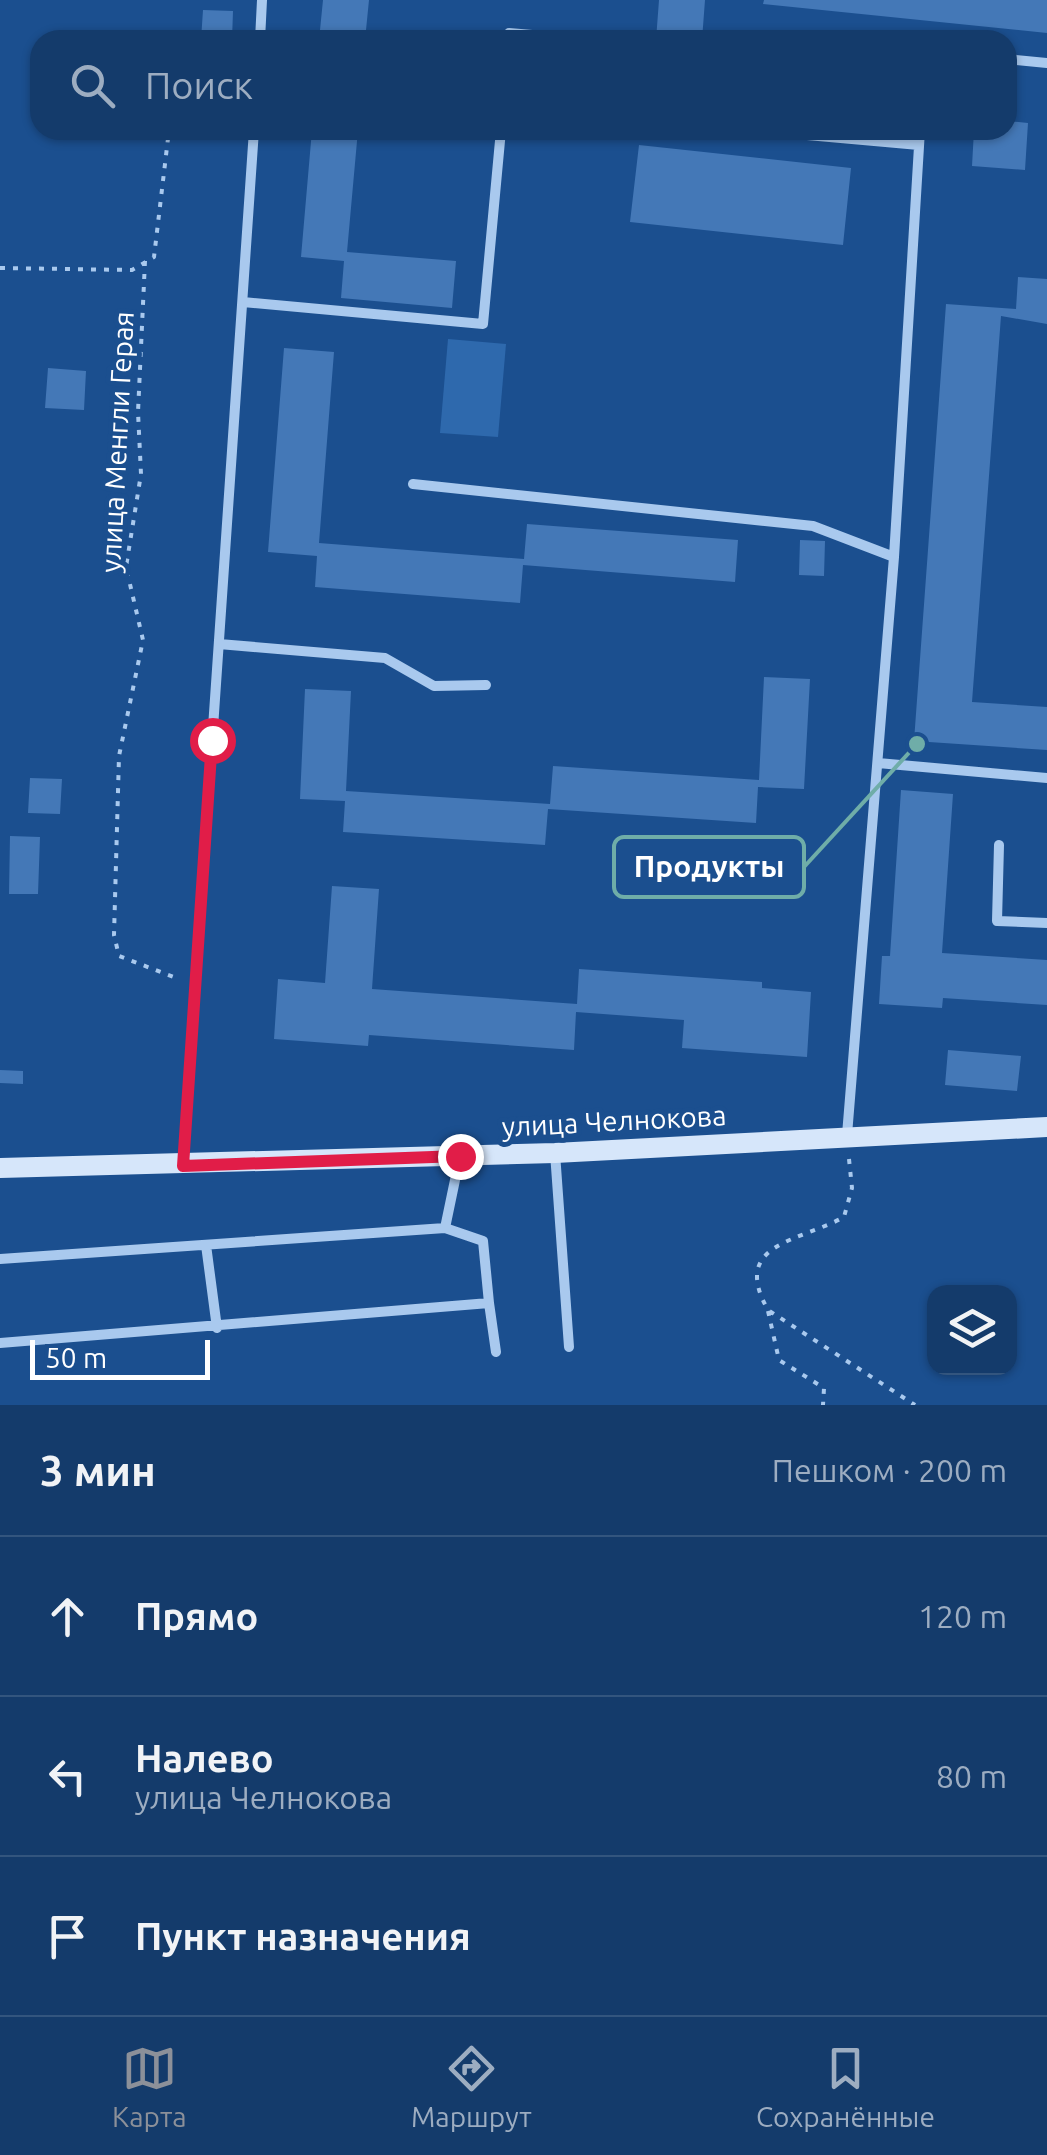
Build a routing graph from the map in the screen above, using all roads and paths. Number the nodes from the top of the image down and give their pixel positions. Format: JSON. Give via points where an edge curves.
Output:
{"nodes":[{"id":1,"x":262,"y":0,"type":"edge"},
{"id":2,"x":260,"y":30,"type":"edge"},
{"id":3,"x":1017,"y":60,"type":"edge"},
{"id":4,"x":1047,"y":63,"type":"edge"},
{"id":5,"x":168,"y":140,"type":"edge"},
{"id":6,"x":253,"y":140,"type":"edge"},
{"id":7,"x":500,"y":140,"type":"edge"},
{"id":8,"x":863,"y":140,"type":"edge"},
{"id":9,"x":919,"y":140,"type":"edge"},
{"id":10,"x":919,"y":145,"type":"junction"},
{"id":11,"x":145,"y":262,"type":"junction"},
{"id":12,"x":0,"y":268,"type":"edge"},
{"id":13,"x":244,"y":302,"type":"junction"},
{"id":14,"x":413,"y":484,"type":"dead end"},
{"id":15,"x":894,"y":557,"type":"junction"},
{"id":16,"x":219,"y":644,"type":"junction"},
{"id":17,"x":486,"y":684,"type":"dead end"},
{"id":18,"x":878,"y":763,"type":"junction"},
{"id":19,"x":1047,"y":778,"type":"edge"},
{"id":20,"x":999,"y":845,"type":"dead end"},
{"id":21,"x":1047,"y":923,"type":"edge"},
{"id":22,"x":198,"y":985,"type":"junction"},
{"id":23,"x":1047,"y":1128,"type":"edge"},
{"id":24,"x":847,"y":1135,"type":"junction"},
{"id":25,"x":555,"y":1153,"type":"junction"},
{"id":26,"x":460,"y":1156,"type":"junction"},
{"id":27,"x":183,"y":1166,"type":"junction"},
{"id":28,"x":0,"y":1168,"type":"edge"},
{"id":29,"x":444,"y":1228,"type":"junction"},
{"id":30,"x":206,"y":1244,"type":"junction"},
{"id":31,"x":0,"y":1259,"type":"edge"},
{"id":32,"x":489,"y":1303,"type":"junction"},
{"id":33,"x":768,"y":1310,"type":"junction"},
{"id":34,"x":217,"y":1328,"type":"junction"},
{"id":35,"x":0,"y":1343,"type":"edge"},
{"id":36,"x":569,"y":1347,"type":"dead end"},
{"id":37,"x":496,"y":1352,"type":"dead end"},
{"id":38,"x":823,"y":1405,"type":"edge"},
{"id":39,"x":915,"y":1405,"type":"edge"}],
"edges":[{"from":1,"to":2,"type":"street"},
{"from":3,"to":4,"type":"street"},
{"from":5,"to":11,"type":"path","name":"улица Менгли Герая","via":[[154,257]]},
{"from":6,"to":13,"type":"street"},
{"from":7,"to":13,"type":"street","via":[[483,324]]},
{"from":8,"to":10,"type":"street"},
{"from":9,"to":10,"type":"street"},
{"from":10,"to":15,"type":"street"},
{"from":11,"to":12,"type":"path","via":[[132,270]]},
{"from":11,"to":22,"type":"path","name":"улица Менгли Герая","via":[[141,474],[126,568],[143,640],[120,756],[114,935],[119,956],[131,964]]},
{"from":13,"to":16,"type":"street"},
{"from":14,"to":15,"type":"street","via":[[814,526]]},
{"from":15,"to":18,"type":"street"},
{"from":16,"to":17,"type":"street","via":[[385,658],[434,686]]},
{"from":16,"to":22,"type":"street"},
{"from":18,"to":19,"type":"street"},
{"from":18,"to":24,"type":"street"},
{"from":20,"to":21,"type":"street","via":[[997,921]]},
{"from":22,"to":27,"type":"street"},
{"from":23,"to":24,"type":"main road","name":"улица Челнокова"},
{"from":24,"to":25,"type":"main road","name":"улица Челнокова"},
{"from":24,"to":33,"type":"path","via":[[852,1188],[844,1217],[780,1242],[758,1262],[754,1286]]},
{"from":25,"to":26,"type":"main road","name":"улица Челнокова"},
{"from":25,"to":36,"type":"street"},
{"from":26,"to":27,"type":"main road","name":"улица Челнокова"},
{"from":26,"to":29,"type":"street"},
{"from":27,"to":28,"type":"main road","name":"улица Челнокова"},
{"from":29,"to":30,"type":"street"},
{"from":29,"to":32,"type":"street","via":[[483,1241]]},
{"from":30,"to":31,"type":"street"},
{"from":30,"to":34,"type":"street"},
{"from":32,"to":34,"type":"street"},
{"from":32,"to":37,"type":"street"},
{"from":33,"to":38,"type":"path","via":[[779,1360],[824,1388]]},
{"from":33,"to":39,"type":"path"},
{"from":34,"to":35,"type":"street"}]}
